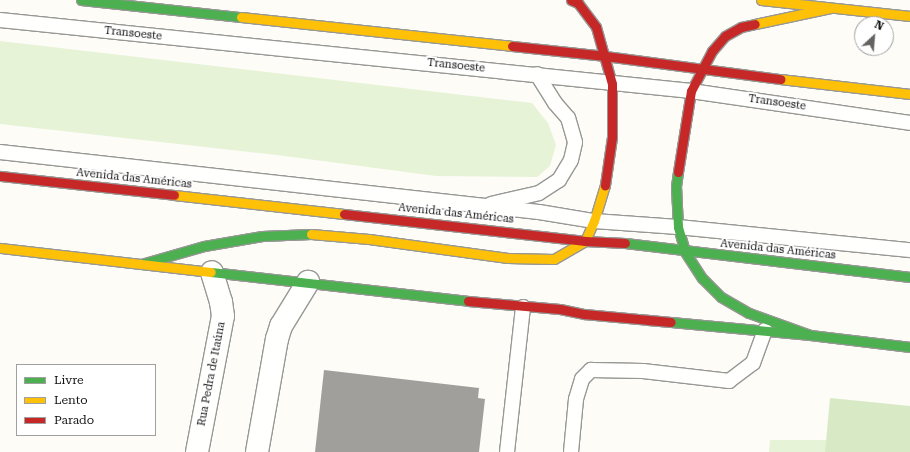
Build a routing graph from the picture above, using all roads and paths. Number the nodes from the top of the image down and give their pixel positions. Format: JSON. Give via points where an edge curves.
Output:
{"nodes":[{"id":1,"x":81,"y":0,"type":"edge"},
{"id":2,"x":572,"y":0,"type":"edge"},
{"id":3,"x":761,"y":0,"type":"edge"},
{"id":4,"x":830,"y":8,"type":"junction"},
{"id":5,"x":910,"y":16,"type":"edge"},
{"id":6,"x":0,"y":20,"type":"edge"},
{"id":7,"x":605,"y":56,"type":"junction"},
{"id":8,"x":702,"y":70,"type":"junction"},
{"id":9,"x":537,"y":74,"type":"junction"},
{"id":10,"x":612,"y":84,"type":"junction"},
{"id":11,"x":691,"y":91,"type":"junction"},
{"id":12,"x":910,"y":94,"type":"edge"},
{"id":13,"x":910,"y":123,"type":"edge"},
{"id":14,"x":0,"y":152,"type":"edge"},
{"id":15,"x":0,"y":176,"type":"edge"},
{"id":16,"x":481,"y":206,"type":"junction"},
{"id":17,"x":594,"y":221,"type":"junction"},
{"id":18,"x":678,"y":227,"type":"junction"},
{"id":19,"x":585,"y":241,"type":"junction"},
{"id":20,"x":0,"y":248,"type":"edge"},
{"id":21,"x":910,"y":250,"type":"edge"},
{"id":22,"x":685,"y":252,"type":"junction"},
{"id":23,"x":141,"y":264,"type":"junction"},
{"id":24,"x":212,"y":272,"type":"junction"},
{"id":25,"x":910,"y":277,"type":"edge"},
{"id":26,"x":308,"y":282,"type":"junction"},
{"id":27,"x":523,"y":307,"type":"junction"},
{"id":28,"x":766,"y":330,"type":"junction"},
{"id":29,"x":810,"y":335,"type":"junction"},
{"id":30,"x":910,"y":347,"type":"edge"},
{"id":31,"x":197,"y":452,"type":"edge"},
{"id":32,"x":257,"y":452,"type":"edge"},
{"id":33,"x":508,"y":452,"type":"edge"},
{"id":34,"x":572,"y":452,"type":"edge"}],
"edges":[{"from":1,"to":7,"type":"main road"},
{"from":2,"to":7,"type":"main road","via":[[578,3],[596,27]]},
{"from":3,"to":4,"type":"main road"},
{"from":4,"to":5,"type":"main road"},
{"from":4,"to":8,"type":"main road","via":[[741,27],[725,36],[712,51]]},
{"from":6,"to":9,"type":"lane","name":"Transoeste"},
{"from":7,"to":8,"type":"main road"},
{"from":7,"to":10,"type":"main road"},
{"from":8,"to":11,"type":"main road"},
{"from":8,"to":12,"type":"main road"},
{"from":9,"to":10,"type":"lane","name":"Transoeste"},
{"from":9,"to":16,"type":"lane","via":[[568,118],[574,142],[571,160],[559,180],[539,193]]},
{"from":10,"to":11,"type":"lane","name":"Transoeste"},
{"from":10,"to":17,"type":"main road","via":[[612,137],[607,180]]},
{"from":11,"to":13,"type":"lane","name":"Transoeste"},
{"from":11,"to":18,"type":"main road","via":[[676,186]]},
{"from":14,"to":16,"type":"lane"},
{"from":15,"to":19,"type":"main road","name":"Avenida das Américas"},
{"from":16,"to":17,"type":"lane"},
{"from":17,"to":18,"type":"lane"},
{"from":17,"to":19,"type":"main road"},
{"from":18,"to":21,"type":"lane"},
{"from":18,"to":22,"type":"main road"},
{"from":19,"to":22,"type":"main road","name":"Avenida das Américas","via":[[622,242]]},
{"from":19,"to":23,"type":"main road","via":[[554,259],[508,258],[305,233],[262,236],[204,246]]},
{"from":20,"to":23,"type":"main road"},
{"from":22,"to":25,"type":"main road","name":"Avenida das Américas"},
{"from":22,"to":29,"type":"main road","via":[[702,278],[721,297],[749,313]]},
{"from":23,"to":24,"type":"main road"},
{"from":24,"to":26,"type":"main road"},
{"from":24,"to":31,"type":"street","name":"Rua Pedra de Itaúna","via":[[223,316]]},
{"from":26,"to":27,"type":"main road"},
{"from":26,"to":32,"type":"street","via":[[281,326],[277,339]]},
{"from":27,"to":28,"type":"main road"},
{"from":27,"to":33,"type":"lane"},
{"from":28,"to":29,"type":"main road"},
{"from":28,"to":34,"type":"lane","via":[[753,362],[729,381],[643,371],[591,370],[582,379],[576,399]]},
{"from":29,"to":30,"type":"main road"}]}
